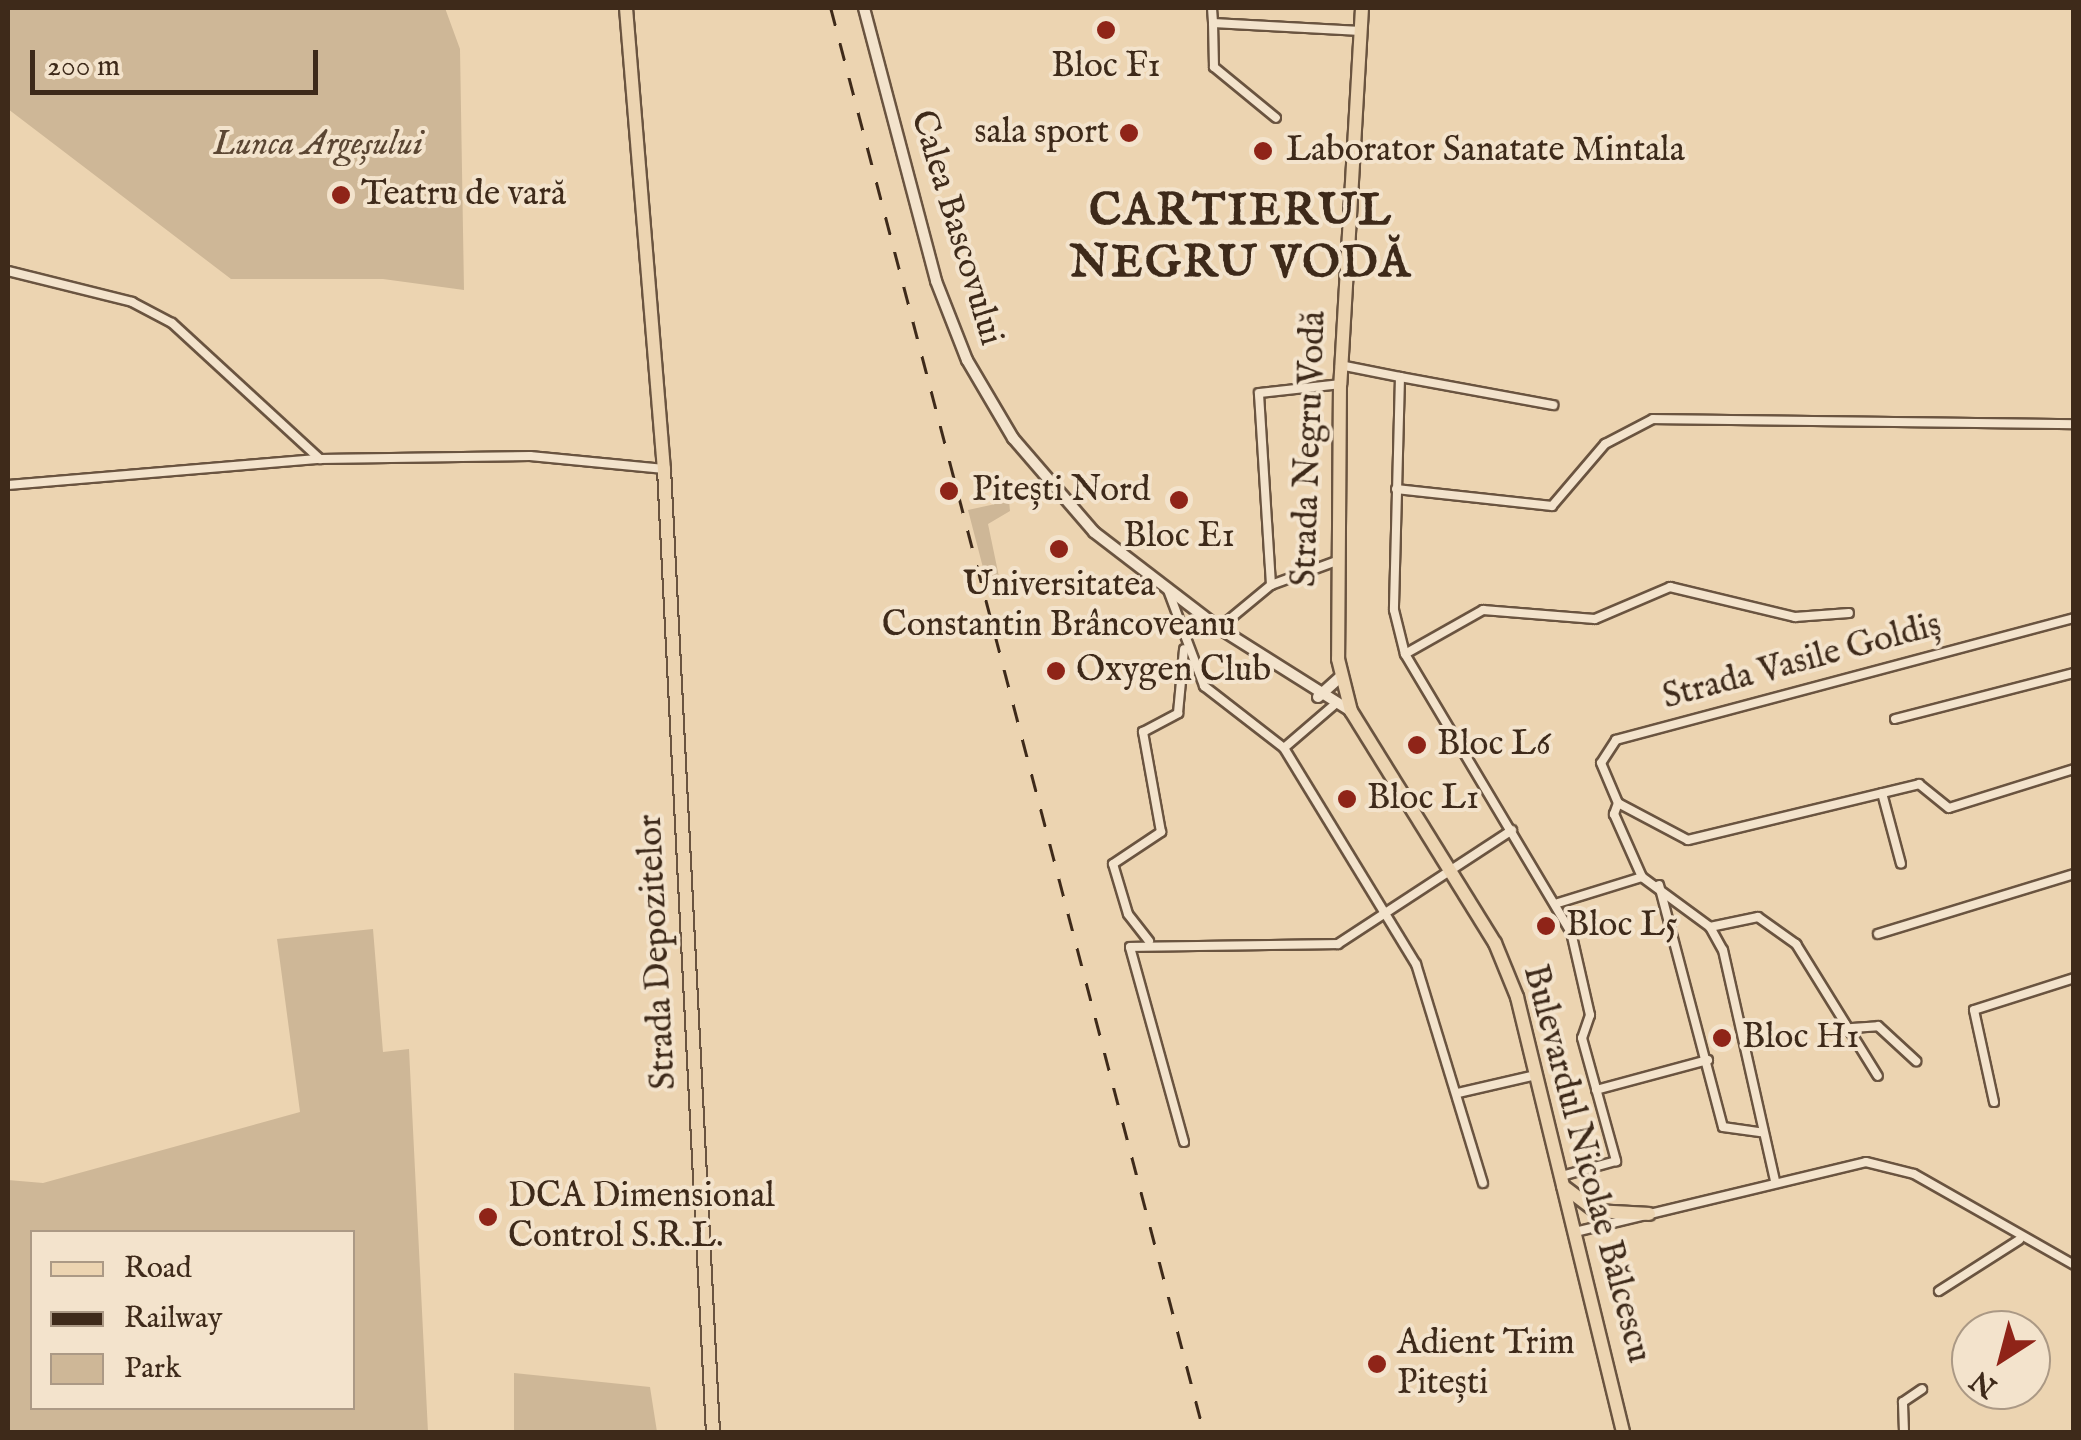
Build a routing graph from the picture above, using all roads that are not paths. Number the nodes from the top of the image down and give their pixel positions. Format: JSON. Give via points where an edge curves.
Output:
{"nodes":[{"id":1,"x":626,"y":8,"type":"edge"},
{"id":2,"x":864,"y":8,"type":"edge"},
{"id":3,"x":1212,"y":8,"type":"edge"},
{"id":4,"x":1362,"y":8,"type":"edge"},
{"id":5,"x":1213,"y":22,"type":"junction"},
{"id":6,"x":1361,"y":31,"type":"junction"},
{"id":7,"x":1276,"y":118,"type":"dead end"},
{"id":8,"x":8,"y":271,"type":"edge"},
{"id":9,"x":1340,"y":365,"type":"junction"},
{"id":10,"x":1400,"y":377,"type":"junction"},
{"id":11,"x":1340,"y":384,"type":"junction"},
{"id":12,"x":1553,"y":405,"type":"dead end"},
{"id":13,"x":2074,"y":424,"type":"edge"},
{"id":14,"x":320,"y":459,"type":"junction"},
{"id":15,"x":664,"y":469,"type":"junction"},
{"id":16,"x":8,"y":485,"type":"edge"},
{"id":17,"x":1396,"y":489,"type":"junction"},
{"id":18,"x":1334,"y":562,"type":"junction"},
{"id":19,"x":1271,"y":584,"type":"junction"},
{"id":20,"x":1168,"y":590,"type":"junction"},
{"id":21,"x":1849,"y":613,"type":"dead end"},
{"id":22,"x":2074,"y":618,"type":"edge"},
{"id":23,"x":1219,"y":628,"type":"junction"},
{"id":24,"x":1184,"y":650,"type":"junction"},
{"id":25,"x":1405,"y":654,"type":"junction"},
{"id":26,"x":2074,"y":673,"type":"edge"},
{"id":27,"x":1341,"y":676,"type":"junction"},
{"id":28,"x":1318,"y":697,"type":"junction"},
{"id":29,"x":1334,"y":706,"type":"junction"},
{"id":30,"x":1351,"y":711,"type":"junction"},
{"id":31,"x":1895,"y":719,"type":"dead end"},
{"id":32,"x":1284,"y":748,"type":"junction"},
{"id":33,"x":2074,"y":769,"type":"edge"},
{"id":34,"x":1882,"y":793,"type":"junction"},
{"id":35,"x":1618,"y":803,"type":"junction"},
{"id":36,"x":1512,"y":830,"type":"junction"},
{"id":37,"x":1901,"y":864,"type":"dead end"},
{"id":38,"x":1448,"y":869,"type":"junction"},
{"id":39,"x":2074,"y":874,"type":"edge"},
{"id":40,"x":1642,"y":877,"type":"junction"},
{"id":41,"x":1659,"y":885,"type":"junction"},
{"id":42,"x":1558,"y":903,"type":"junction"},
{"id":43,"x":1386,"y":912,"type":"junction"},
{"id":44,"x":1710,"y":927,"type":"junction"},
{"id":45,"x":1878,"y":934,"type":"dead end"},
{"id":46,"x":1149,"y":941,"type":"junction"},
{"id":47,"x":2074,"y":978,"type":"edge"},
{"id":48,"x":1852,"y":1028,"type":"junction"},
{"id":49,"x":1708,"y":1060,"type":"junction"},
{"id":50,"x":1916,"y":1060,"type":"dead end"},
{"id":51,"x":1536,"y":1075,"type":"junction"},
{"id":52,"x":1878,"y":1076,"type":"dead end"},
{"id":53,"x":1596,"y":1090,"type":"junction"},
{"id":54,"x":1458,"y":1093,"type":"junction"},
{"id":55,"x":1994,"y":1102,"type":"dead end"},
{"id":56,"x":1760,"y":1132,"type":"junction"},
{"id":57,"x":1184,"y":1142,"type":"dead end"},
{"id":58,"x":1562,"y":1181,"type":"junction"},
{"id":59,"x":1775,"y":1181,"type":"junction"},
{"id":60,"x":1484,"y":1183,"type":"dead end"},
{"id":61,"x":1650,"y":1214,"type":"junction"},
{"id":62,"x":1574,"y":1232,"type":"junction"},
{"id":63,"x":2019,"y":1240,"type":"junction"},
{"id":64,"x":2074,"y":1265,"type":"edge"},
{"id":65,"x":1939,"y":1291,"type":"dead end"},
{"id":66,"x":1922,"y":1389,"type":"dead end"},
{"id":67,"x":714,"y":1432,"type":"edge"},
{"id":68,"x":1623,"y":1432,"type":"edge"},
{"id":69,"x":1904,"y":1432,"type":"edge"}],
"edges":[{"from":1,"to":15,"type":"main road","name":"Strada Depozitelor"},
{"from":2,"to":20,"type":"street","name":"Calea Bascovului","via":[[936,281],[967,360],[1065,505]]},
{"from":3,"to":5,"type":"street"},
{"from":4,"to":6,"type":"main road","name":"Strada Negru Vodă"},
{"from":5,"to":6,"type":"street"},
{"from":5,"to":7,"type":"street","via":[[1214,66]]},
{"from":6,"to":9,"type":"main road","name":"Strada Negru Vodă"},
{"from":8,"to":14,"type":"street","via":[[132,302],[172,323]]},
{"from":9,"to":10,"type":"street"},
{"from":9,"to":11,"type":"main road","name":"Strada Negru Vodă"},
{"from":10,"to":12,"type":"street"},
{"from":10,"to":17,"type":"street"},
{"from":11,"to":18,"type":"main road","name":"Strada Negru Vodă"},
{"from":11,"to":19,"type":"street","via":[[1259,393]]},
{"from":13,"to":17,"type":"street","via":[[1653,419],[1605,444],[1552,506]]},
{"from":14,"to":15,"type":"street","via":[[530,456]]},
{"from":14,"to":16,"type":"street"},
{"from":15,"to":67,"type":"main road","name":"Strada Depozitelor"},
{"from":17,"to":25,"type":"street","via":[[1394,610]]},
{"from":18,"to":19,"type":"street"},
{"from":18,"to":27,"type":"main road","name":"Strada Negru Vodă"},
{"from":19,"to":23,"type":"street"},
{"from":20,"to":23,"type":"street","name":"Calea Bascovului"},
{"from":20,"to":24,"type":"street"},
{"from":21,"to":25,"type":"street","via":[[1795,617],[1670,587],[1596,619],[1483,610]]},
{"from":22,"to":35,"type":"street","name":"Strada Vasile Goldiș","via":[[1616,740],[1601,764]]},
{"from":23,"to":28,"type":"street","name":"Calea Bascovului"},
{"from":24,"to":32,"type":"street","via":[[1204,686]]},
{"from":24,"to":46,"type":"street","via":[[1178,713],[1143,732],[1161,832],[1113,864],[1128,914]]},
{"from":25,"to":36,"type":"street"},
{"from":26,"to":31,"type":"street"},
{"from":27,"to":28,"type":"street"},
{"from":27,"to":30,"type":"main road","name":"Strada Negru Vodă"},
{"from":28,"to":29,"type":"street","name":"Calea Bascovului"},
{"from":29,"to":30,"type":"street","name":"Calea Bascovului"},
{"from":29,"to":32,"type":"street"},
{"from":30,"to":38,"type":"main road","name":"Bulevardul Nicolae Bălcescu"},
{"from":32,"to":43,"type":"street"},
{"from":33,"to":34,"type":"street","via":[[1949,808],[1926,785]]},
{"from":34,"to":35,"type":"street","via":[[1688,840],[1667,837]]},
{"from":34,"to":37,"type":"street"},
{"from":35,"to":40,"type":"street","via":[[1614,814]]},
{"from":36,"to":38,"type":"street"},
{"from":36,"to":42,"type":"street"},
{"from":38,"to":43,"type":"street"},
{"from":38,"to":51,"type":"main road","name":"Bulevardul Nicolae Bălcescu","via":[[1502,958]]},
{"from":39,"to":45,"type":"street"},
{"from":40,"to":41,"type":"street"},
{"from":40,"to":42,"type":"street"},
{"from":41,"to":44,"type":"street"},
{"from":41,"to":49,"type":"street"},
{"from":42,"to":53,"type":"street","via":[[1590,1015],[1582,1038]]},
{"from":43,"to":46,"type":"street","via":[[1338,944]]},
{"from":43,"to":54,"type":"street","via":[[1416,964]]},
{"from":44,"to":48,"type":"street","via":[[1744,915],[1778,929],[1813,963]]},
{"from":44,"to":56,"type":"street","via":[[1762,1103]]},
{"from":46,"to":57,"type":"street","via":[[1126,952]]},
{"from":47,"to":55,"type":"street","via":[[1974,1010],[1970,1023]]},
{"from":48,"to":50,"type":"street","via":[[1878,1026]]},
{"from":48,"to":52,"type":"street"},
{"from":49,"to":53,"type":"street"},
{"from":49,"to":56,"type":"street","via":[[1724,1127]]},
{"from":51,"to":54,"type":"street"},
{"from":51,"to":58,"type":"main road","name":"Bulevardul Nicolae Bălcescu"},
{"from":53,"to":58,"type":"street","via":[[1616,1161]]},
{"from":54,"to":60,"type":"street"},
{"from":56,"to":59,"type":"street"},
{"from":58,"to":61,"type":"main road","via":[[1596,1211]]},
{"from":58,"to":62,"type":"main road","name":"Bulevardul Nicolae Bălcescu"},
{"from":59,"to":61,"type":"street"},
{"from":59,"to":63,"type":"street","via":[[1882,1163]]},
{"from":61,"to":62,"type":"street"},
{"from":62,"to":68,"type":"main road","name":"Bulevardul Nicolae Bălcescu"},
{"from":63,"to":64,"type":"street"},
{"from":63,"to":65,"type":"street"},
{"from":66,"to":69,"type":"street","via":[[1904,1402]]}]}
